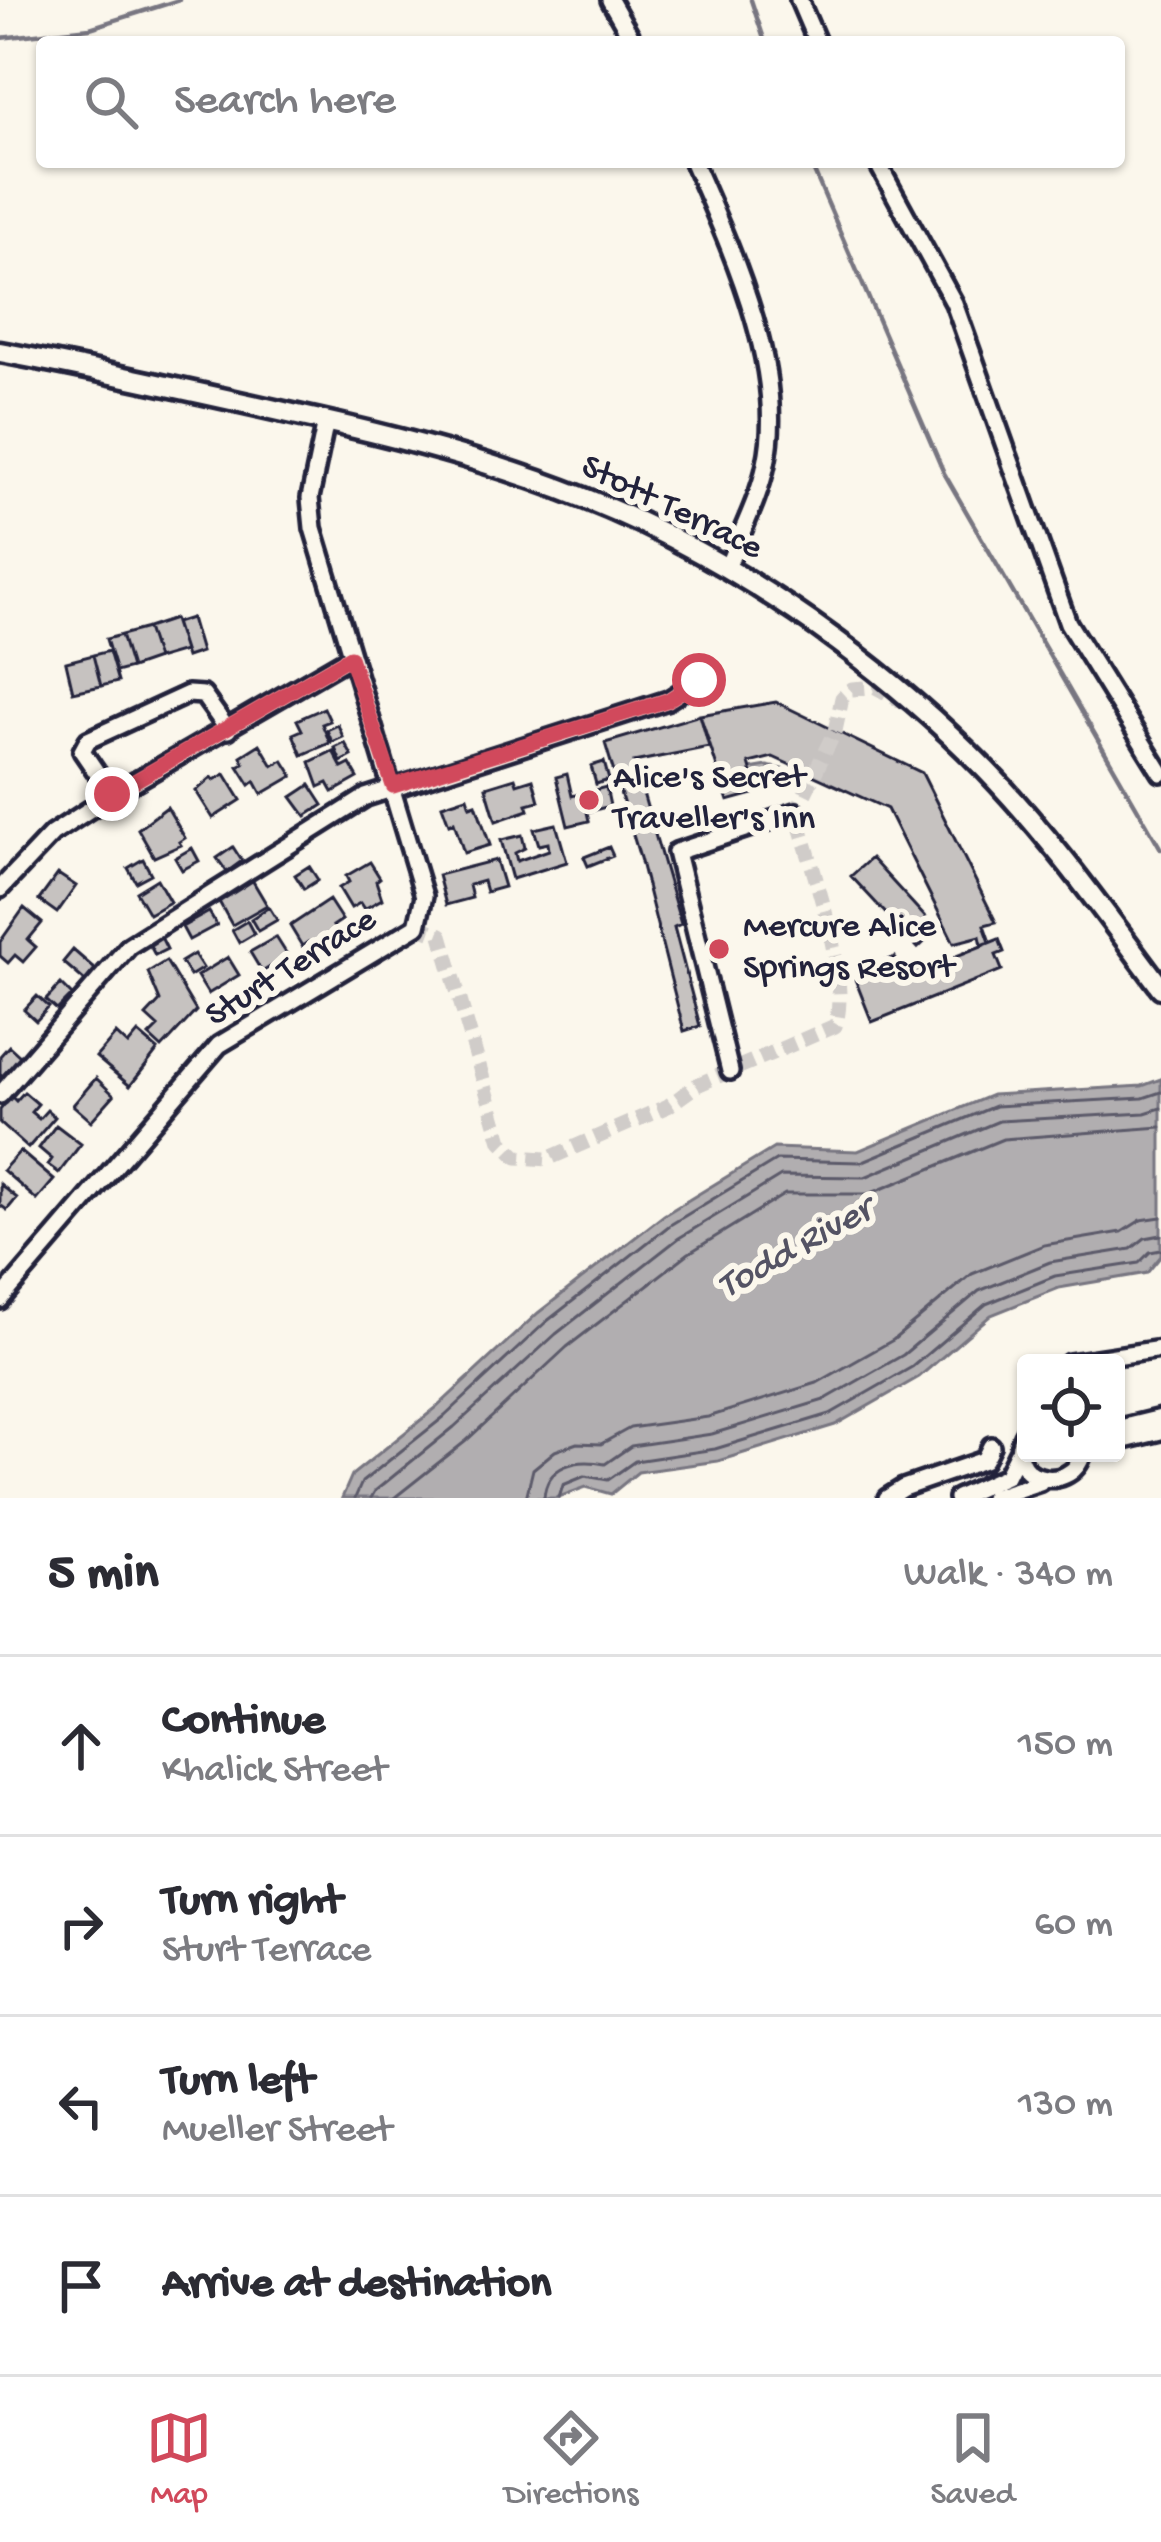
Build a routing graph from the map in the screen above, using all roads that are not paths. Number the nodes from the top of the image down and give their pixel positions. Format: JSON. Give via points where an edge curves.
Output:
{"nodes":[{"id":1,"x":610,"y":0,"type":"edge"},
{"id":2,"x":799,"y":0,"type":"edge"},
{"id":3,"x":631,"y":36,"type":"edge"},
{"id":4,"x":814,"y":36,"type":"edge"},
{"id":5,"x":696,"y":168,"type":"edge"},
{"id":6,"x":880,"y":168,"type":"edge"},
{"id":7,"x":0,"y":352,"type":"edge"},
{"id":8,"x":326,"y":421,"type":"junction"},
{"id":9,"x":727,"y":568,"type":"junction"},
{"id":10,"x":350,"y":657,"type":"junction"},
{"id":11,"x":699,"y":680,"type":"dead end"},
{"id":12,"x":228,"y":730,"type":"junction"},
{"id":13,"x":1161,"y":773,"type":"edge"},
{"id":14,"x":393,"y":786,"type":"junction"},
{"id":15,"x":112,"y":794,"type":"junction"},
{"id":16,"x":796,"y":812,"type":"dead end"},
{"id":17,"x":0,"y":889,"type":"edge"},
{"id":18,"x":1161,"y":988,"type":"edge"},
{"id":19,"x":730,"y":1071,"type":"dead end"},
{"id":20,"x":0,"y":1095,"type":"edge"},
{"id":21,"x":0,"y":1300,"type":"edge"},
{"id":22,"x":1161,"y":1349,"type":"edge"},
{"id":23,"x":1118,"y":1354,"type":"edge"},
{"id":24,"x":1161,"y":1418,"type":"edge"},
{"id":25,"x":1125,"y":1428,"type":"edge"},
{"id":26,"x":1161,"y":1431,"type":"edge"},
{"id":27,"x":1125,"y":1440,"type":"edge"},
{"id":28,"x":1017,"y":1453,"type":"edge"},
{"id":29,"x":991,"y":1457,"type":"dead end"},
{"id":30,"x":1021,"y":1462,"type":"edge"},
{"id":31,"x":1070,"y":1474,"type":"edge"},
{"id":32,"x":887,"y":1498,"type":"edge"},
{"id":33,"x":956,"y":1498,"type":"edge"},
{"id":34,"x":992,"y":1498,"type":"edge"}],
"edges":[{"from":1,"to":3,"type":"street"},
{"from":2,"to":4,"type":"street"},
{"from":5,"to":9,"type":"street","via":[[738,270],[772,400],[766,467]]},
{"from":6,"to":13,"type":"street","via":[[954,303],[1068,623]]},
{"from":7,"to":8,"type":"main road","name":"Stott Terrace"},
{"from":8,"to":9,"type":"main road","name":"Stott Terrace","via":[[475,460],[589,502]]},
{"from":8,"to":10,"type":"street","name":"Sturt Terrace","via":[[310,498],[313,528]]},
{"from":9,"to":18,"type":"main road","name":"Stott Terrace","via":[[846,647],[984,768]]},
{"from":10,"to":12,"type":"street"},
{"from":10,"to":14,"type":"street","name":"Sturt Terrace"},
{"from":11,"to":14,"type":"street","via":[[668,700]]},
{"from":12,"to":15,"type":"street"},
{"from":12,"to":15,"type":"street","via":[[203,695],[188,694],[88,740],[82,751]]},
{"from":14,"to":20,"type":"street","via":[[129,946]]},
{"from":14,"to":21,"type":"street","name":"Sturt Terrace","via":[[424,896],[417,926],[219,1045]]},
{"from":15,"to":17,"type":"street","via":[[52,835]]},
{"from":16,"to":19,"type":"street","via":[[676,852]]},
{"from":22,"to":23,"type":"street"},
{"from":24,"to":25,"type":"street"},
{"from":26,"to":27,"type":"street"},
{"from":28,"to":33,"type":"street","via":[[1006,1476]]},
{"from":29,"to":32,"type":"street"},
{"from":30,"to":31,"type":"street"},
{"from":31,"to":34,"type":"street"}]}
